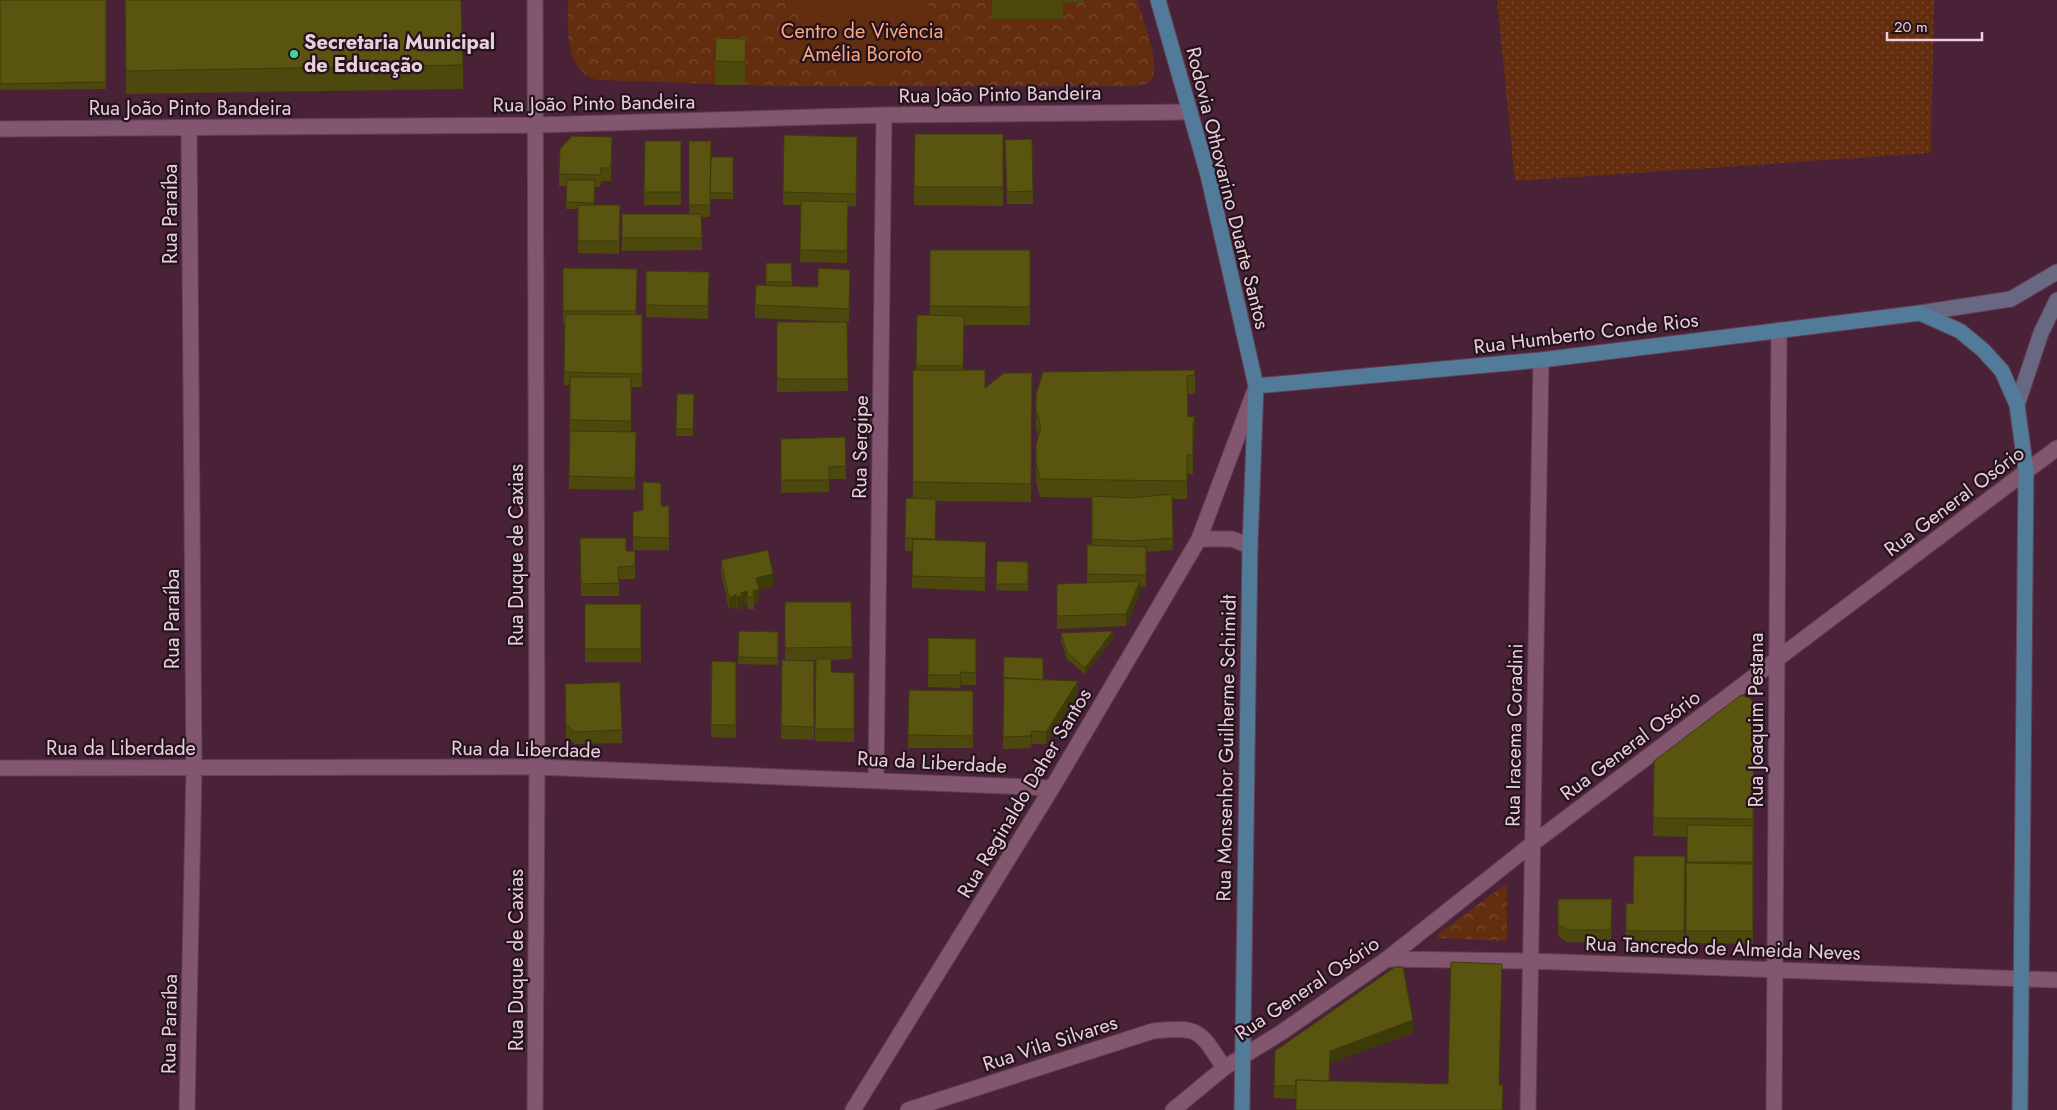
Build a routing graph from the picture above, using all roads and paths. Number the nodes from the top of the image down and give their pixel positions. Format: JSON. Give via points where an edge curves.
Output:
{"nodes":[{"id":1,"x":534,"y":0,"type":"edge"},
{"id":2,"x":1158,"y":0,"type":"edge"},
{"id":3,"x":1190,"y":112,"type":"junction"},
{"id":4,"x":884,"y":115,"type":"junction"},
{"id":5,"x":535,"y":125,"type":"junction"},
{"id":6,"x":189,"y":128,"type":"junction"},
{"id":7,"x":0,"y":129,"type":"edge"},
{"id":8,"x":2057,"y":272,"type":"edge"},
{"id":9,"x":2057,"y":300,"type":"edge"},
{"id":10,"x":1920,"y":313,"type":"junction"},
{"id":11,"x":1779,"y":330,"type":"junction"},
{"id":12,"x":1541,"y":360,"type":"junction"},
{"id":13,"x":1256,"y":386,"type":"junction"},
{"id":14,"x":2017,"y":405,"type":"junction"},
{"id":15,"x":2057,"y":448,"type":"edge"},
{"id":16,"x":2026,"y":471,"type":"junction"},
{"id":17,"x":1199,"y":539,"type":"junction"},
{"id":18,"x":1250,"y":546,"type":"junction"},
{"id":19,"x":1776,"y":661,"type":"junction"},
{"id":20,"x":537,"y":767,"type":"junction"},
{"id":21,"x":0,"y":768,"type":"edge"},
{"id":22,"x":194,"y":768,"type":"junction"},
{"id":23,"x":876,"y":779,"type":"junction"},
{"id":24,"x":1052,"y":788,"type":"junction"},
{"id":25,"x":1532,"y":844,"type":"junction"},
{"id":26,"x":1387,"y":959,"type":"junction"},
{"id":27,"x":1531,"y":961,"type":"junction"},
{"id":28,"x":1776,"y":970,"type":"junction"},
{"id":29,"x":2021,"y":978,"type":"junction"},
{"id":30,"x":2057,"y":980,"type":"edge"},
{"id":31,"x":1204,"y":1037,"type":"joint"},
{"id":32,"x":1243,"y":1056,"type":"junction"},
{"id":33,"x":1224,"y":1068,"type":"junction"},
{"id":34,"x":187,"y":1110,"type":"edge"},
{"id":35,"x":535,"y":1110,"type":"edge"},
{"id":36,"x":853,"y":1110,"type":"edge"},
{"id":37,"x":908,"y":1110,"type":"edge"},
{"id":38,"x":1173,"y":1110,"type":"edge"},
{"id":39,"x":1242,"y":1110,"type":"edge"},
{"id":40,"x":1528,"y":1110,"type":"edge"},
{"id":41,"x":1774,"y":1110,"type":"edge"},
{"id":42,"x":2020,"y":1110,"type":"edge"}],
"edges":[{"from":1,"to":5,"type":"street","name":"Rua Duque de Caxias"},
{"from":2,"to":3,"type":"main road","name":"Rodovia Othovarino Duarte Santos"},
{"from":3,"to":4,"type":"street","name":"Rua João Pinto Bandeira"},
{"from":3,"to":13,"type":"main road","name":"Rodovia Othovarino Duarte Santos","via":[[1208,175]]},
{"from":4,"to":5,"type":"street","name":"Rua João Pinto Bandeira"},
{"from":4,"to":23,"type":"street","name":"Rua Sergipe"},
{"from":5,"to":6,"type":"street","name":"Rua João Pinto Bandeira"},
{"from":5,"to":20,"type":"street","name":"Rua Duque de Caxias"},
{"from":6,"to":7,"type":"street","name":"Rua João Pinto Bandeira"},
{"from":6,"to":22,"type":"street","name":"Rua Paraíba"},
{"from":8,"to":10,"type":"street","via":[[2011,299]]},
{"from":9,"to":14,"type":"street","via":[[2041,334]]},
{"from":10,"to":11,"type":"main road","name":"Rua Humberto Conde Rios"},
{"from":10,"to":14,"type":"main road","via":[[1960,331],[1983,350],[2002,371]]},
{"from":11,"to":12,"type":"main road","name":"Rua Humberto Conde Rios"},
{"from":11,"to":19,"type":"street","name":"Rua Joaquim Pestana"},
{"from":12,"to":13,"type":"main road","name":"Rua Humberto Conde Rios"},
{"from":12,"to":25,"type":"street","name":"Rua Iracema Coradini"},
{"from":13,"to":17,"type":"street","name":"Rua Reginaldo Daher Santos"},
{"from":13,"to":18,"type":"main road","name":"Rua Monsenhor Guilherme Schimidt"},
{"from":14,"to":16,"type":"main road"},
{"from":15,"to":16,"type":"street","name":"Rua General Osório"},
{"from":16,"to":19,"type":"street","name":"Rua General Osório"},
{"from":16,"to":29,"type":"main road"},
{"from":17,"to":18,"type":"street","via":[[1232,539]]},
{"from":17,"to":24,"type":"street","name":"Rua Reginaldo Daher Santos"},
{"from":18,"to":32,"type":"main road","name":"Rua Monsenhor Guilherme Schimidt"},
{"from":19,"to":25,"type":"street","name":"Rua General Osório"},
{"from":19,"to":28,"type":"street","name":"Rua Joaquim Pestana"},
{"from":20,"to":22,"type":"street","name":"Rua da Liberdade"},
{"from":20,"to":23,"type":"street","name":"Rua da Liberdade"},
{"from":20,"to":35,"type":"street","name":"Rua Duque de Caxias"},
{"from":21,"to":22,"type":"street","name":"Rua da Liberdade"},
{"from":22,"to":34,"type":"street","name":"Rua Paraíba"},
{"from":23,"to":24,"type":"street","name":"Rua da Liberdade"},
{"from":24,"to":36,"type":"street","name":"Rua Reginaldo Daher Santos"},
{"from":25,"to":26,"type":"street","name":"Rua General Osório"},
{"from":25,"to":27,"type":"street","name":"Rua Iracema Coradini"},
{"from":26,"to":27,"type":"street","name":"Rua Tancredo de Almeida Neves"},
{"from":26,"to":32,"type":"street","name":"Rua General Osório"},
{"from":27,"to":28,"type":"street","name":"Rua Tancredo de Almeida Neves"},
{"from":27,"to":40,"type":"street","name":"Rua Iracema Coradini"},
{"from":28,"to":29,"type":"street","name":"Rua Tancredo de Almeida Neves"},
{"from":28,"to":41,"type":"street","name":"Rua Joaquim Pestana"},
{"from":29,"to":30,"type":"street","name":"Rua Tancredo de Almeida Neves"},
{"from":29,"to":42,"type":"main road"},
{"from":31,"to":33,"type":"street","name":"Rua General Osório"},
{"from":31,"to":37,"type":"street","name":"Rua Vila Silvares","via":[[1181,1028],[1153,1031]]},
{"from":32,"to":33,"type":"street","name":"Rua General Osório"},
{"from":32,"to":39,"type":"main road","name":"Rua Monsenhor Guilherme Schimidt"},
{"from":33,"to":38,"type":"street","name":"Rua General Osório"}]}
